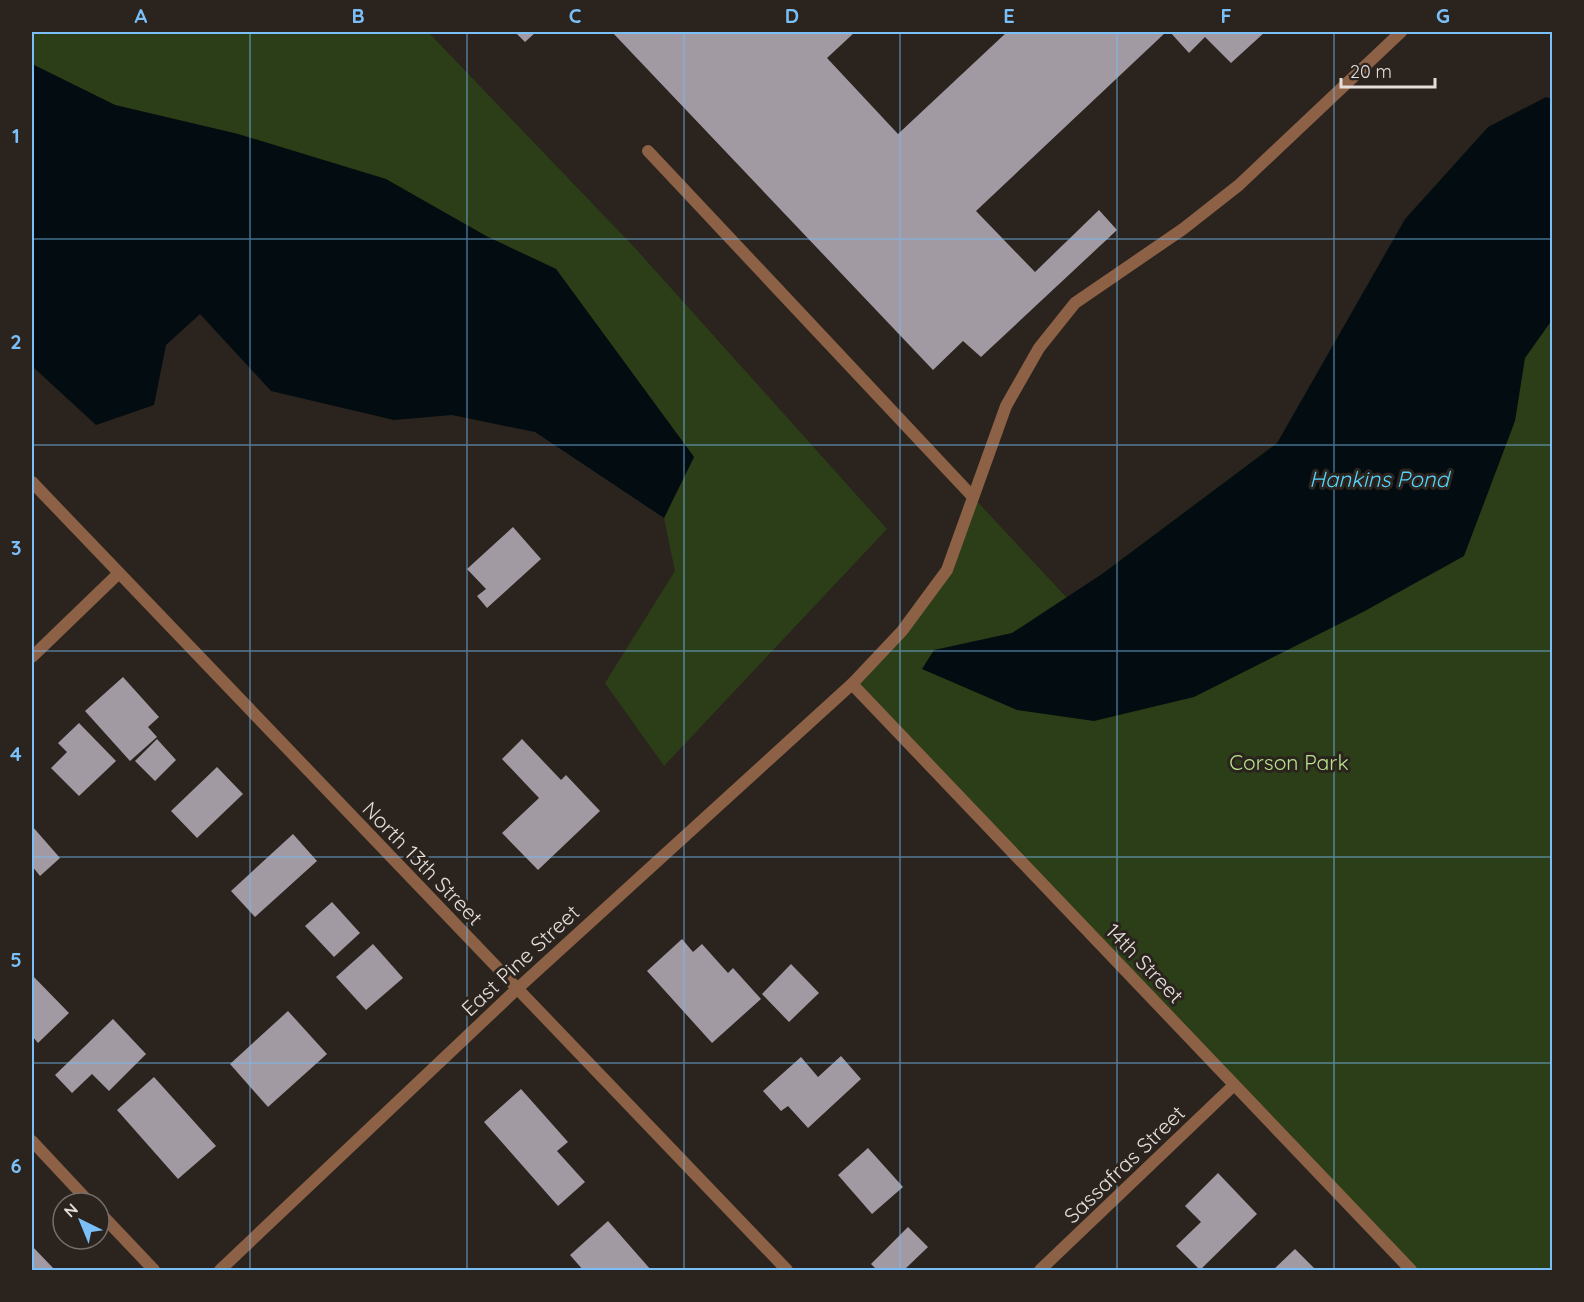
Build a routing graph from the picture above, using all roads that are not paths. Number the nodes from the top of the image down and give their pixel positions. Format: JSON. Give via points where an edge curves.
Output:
{"nodes":[{"id":1,"x":1401,"y":32,"type":"edge"},
{"id":2,"x":648,"y":151,"type":"dead end"},
{"id":3,"x":32,"y":482,"type":"edge"},
{"id":4,"x":973,"y":497,"type":"junction"},
{"id":5,"x":119,"y":573,"type":"junction"},
{"id":6,"x":32,"y":657,"type":"edge"},
{"id":7,"x":852,"y":684,"type":"junction"},
{"id":8,"x":517,"y":989,"type":"junction"},
{"id":9,"x":1234,"y":1085,"type":"junction"},
{"id":10,"x":32,"y":1141,"type":"edge"},
{"id":11,"x":79,"y":1191,"type":"edge"},
{"id":12,"x":111,"y":1225,"type":"edge"},
{"id":13,"x":154,"y":1270,"type":"edge"},
{"id":14,"x":220,"y":1270,"type":"edge"},
{"id":15,"x":787,"y":1270,"type":"edge"},
{"id":16,"x":1040,"y":1270,"type":"edge"},
{"id":17,"x":1411,"y":1270,"type":"edge"}],
"edges":[{"from":1,"to":4,"type":"street","name":"East Pine Street","via":[[1239,185],[1183,229],[1075,303],[1039,348],[1006,406]]},
{"from":2,"to":4,"type":"street"},
{"from":3,"to":5,"type":"street","name":"North 13th Street"},
{"from":4,"to":7,"type":"street","name":"East Pine Street","via":[[947,570],[902,631]]},
{"from":5,"to":6,"type":"street"},
{"from":5,"to":8,"type":"street","name":"North 13th Street"},
{"from":7,"to":8,"type":"street","name":"East Pine Street"},
{"from":7,"to":9,"type":"street","name":"14th Street"},
{"from":8,"to":14,"type":"street","name":"East Pine Street"},
{"from":8,"to":15,"type":"street","name":"North 13th Street"},
{"from":9,"to":16,"type":"street","name":"Sassafras Street"},
{"from":9,"to":17,"type":"street","name":"14th Street"},
{"from":10,"to":11,"type":"street"},
{"from":12,"to":13,"type":"street"}]}
